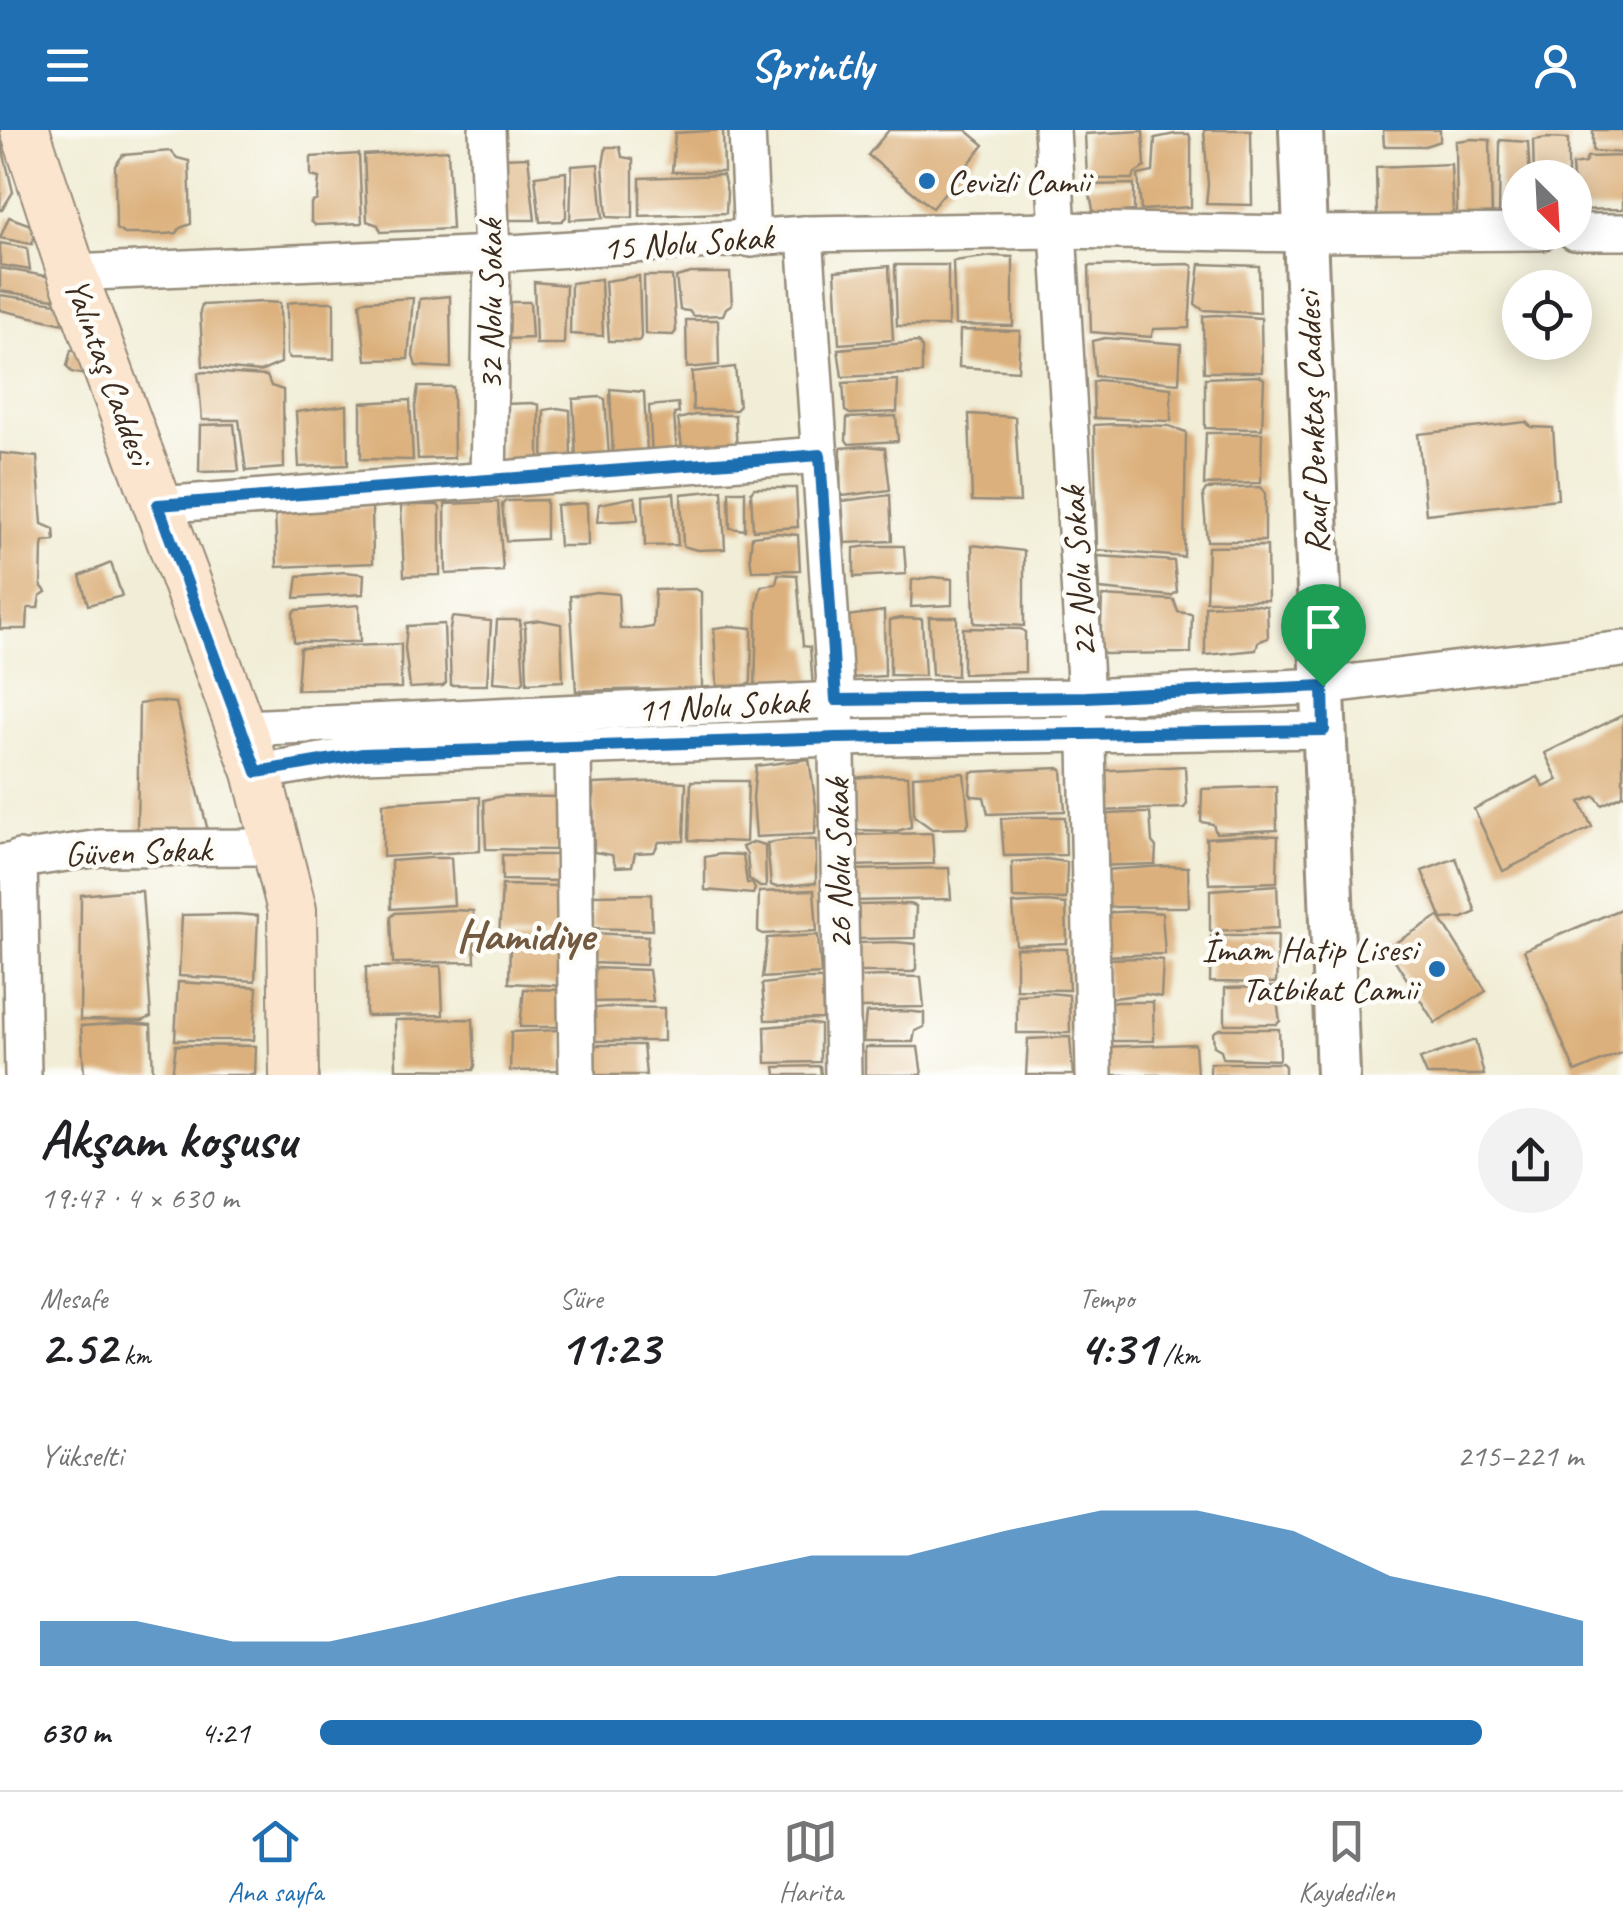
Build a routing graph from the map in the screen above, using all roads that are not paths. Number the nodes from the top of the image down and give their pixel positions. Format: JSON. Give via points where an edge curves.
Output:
{"nodes":[{"id":1,"x":24,"y":130,"type":"edge"},
{"id":2,"x":486,"y":130,"type":"edge"},
{"id":3,"x":747,"y":130,"type":"edge"},
{"id":4,"x":1052,"y":130,"type":"edge"},
{"id":5,"x":1301,"y":130,"type":"edge"},
{"id":6,"x":1056,"y":230,"type":"junction"},
{"id":7,"x":1502,"y":232,"type":"edge"},
{"id":8,"x":1592,"y":232,"type":"edge"},
{"id":9,"x":1623,"y":232,"type":"edge"},
{"id":10,"x":805,"y":234,"type":"junction"},
{"id":11,"x":1305,"y":234,"type":"junction"},
{"id":12,"x":752,"y":238,"type":"junction"},
{"id":13,"x":492,"y":254,"type":"junction"},
{"id":14,"x":72,"y":272,"type":"junction"},
{"id":15,"x":820,"y":455,"type":"junction"},
{"id":16,"x":488,"y":481,"type":"junction"},
{"id":17,"x":158,"y":505,"type":"junction"},
{"id":18,"x":1623,"y":649,"type":"edge"},
{"id":19,"x":1323,"y":686,"type":"junction"},
{"id":20,"x":1086,"y":697,"type":"junction"},
{"id":21,"x":836,"y":700,"type":"junction"},
{"id":22,"x":1324,"y":730,"type":"junction"},
{"id":23,"x":1088,"y":734,"type":"junction"},
{"id":24,"x":836,"y":738,"type":"junction"},
{"id":25,"x":573,"y":748,"type":"junction"},
{"id":26,"x":250,"y":750,"type":"junction"},
{"id":27,"x":276,"y":847,"type":"junction"},
{"id":28,"x":10,"y":861,"type":"edge"},
{"id":29,"x":23,"y":1075,"type":"edge"},
{"id":30,"x":294,"y":1075,"type":"edge"},
{"id":31,"x":577,"y":1075,"type":"edge"},
{"id":32,"x":843,"y":1075,"type":"edge"},
{"id":33,"x":1094,"y":1075,"type":"edge"},
{"id":34,"x":1338,"y":1075,"type":"edge"}],
"edges":[{"from":1,"to":14,"type":"main road","name":"Yalıntaş Caddesi"},
{"from":2,"to":13,"type":"street","name":"32 Nolu Sokak"},
{"from":3,"to":12,"type":"street"},
{"from":4,"to":6,"type":"street","name":"22 Nolu Sokak"},
{"from":5,"to":11,"type":"street","name":"Rauf Denktaş Caddesi"},
{"from":6,"to":10,"type":"street","name":"15 Nolu Sokak"},
{"from":6,"to":11,"type":"street","name":"15 Nolu Sokak"},
{"from":6,"to":20,"type":"street","name":"22 Nolu Sokak"},
{"from":7,"to":11,"type":"street","name":"15 Nolu Sokak"},
{"from":8,"to":9,"type":"street"},
{"from":10,"to":12,"type":"street","name":"15 Nolu Sokak"},
{"from":10,"to":15,"type":"street","name":"26 Nolu Sokak"},
{"from":11,"to":19,"type":"street","name":"Rauf Denktaş Caddesi"},
{"from":12,"to":13,"type":"street","name":"15 Nolu Sokak"},
{"from":13,"to":14,"type":"street","name":"15 Nolu Sokak"},
{"from":13,"to":16,"type":"street","name":"32 Nolu Sokak"},
{"from":14,"to":17,"type":"main road","name":"Yalıntaş Caddesi"},
{"from":15,"to":16,"type":"street"},
{"from":15,"to":21,"type":"street","name":"26 Nolu Sokak"},
{"from":16,"to":17,"type":"street"},
{"from":17,"to":26,"type":"main road","name":"Yalıntaş Caddesi"},
{"from":18,"to":19,"type":"street","name":"11 Nolu Sokak"},
{"from":19,"to":20,"type":"street","name":"11 Nolu Sokak"},
{"from":19,"to":22,"type":"street","name":"Rauf Denktaş Caddesi"},
{"from":20,"to":21,"type":"street","name":"11 Nolu Sokak"},
{"from":20,"to":23,"type":"street","name":"22 Nolu Sokak"},
{"from":21,"to":24,"type":"street","name":"26 Nolu Sokak"},
{"from":21,"to":26,"type":"street","name":"11 Nolu Sokak"},
{"from":22,"to":23,"type":"street","name":"11 Nolu Sokak"},
{"from":22,"to":34,"type":"street","name":"Rauf Denktaş Caddesi"},
{"from":23,"to":24,"type":"street","name":"11 Nolu Sokak"},
{"from":23,"to":33,"type":"street","name":"22 Nolu Sokak"},
{"from":24,"to":25,"type":"street","name":"11 Nolu Sokak"},
{"from":24,"to":32,"type":"street","name":"26 Nolu Sokak"},
{"from":25,"to":26,"type":"street","name":"11 Nolu Sokak"},
{"from":25,"to":31,"type":"street"},
{"from":26,"to":27,"type":"main road","name":"Yalıntaş Caddesi"},
{"from":27,"to":28,"type":"street","name":"Güven Sokak","via":[[100,848]]},
{"from":27,"to":30,"type":"main road","name":"Yalıntaş Caddesi","via":[[292,910]]},
{"from":28,"to":29,"type":"street"}]}
